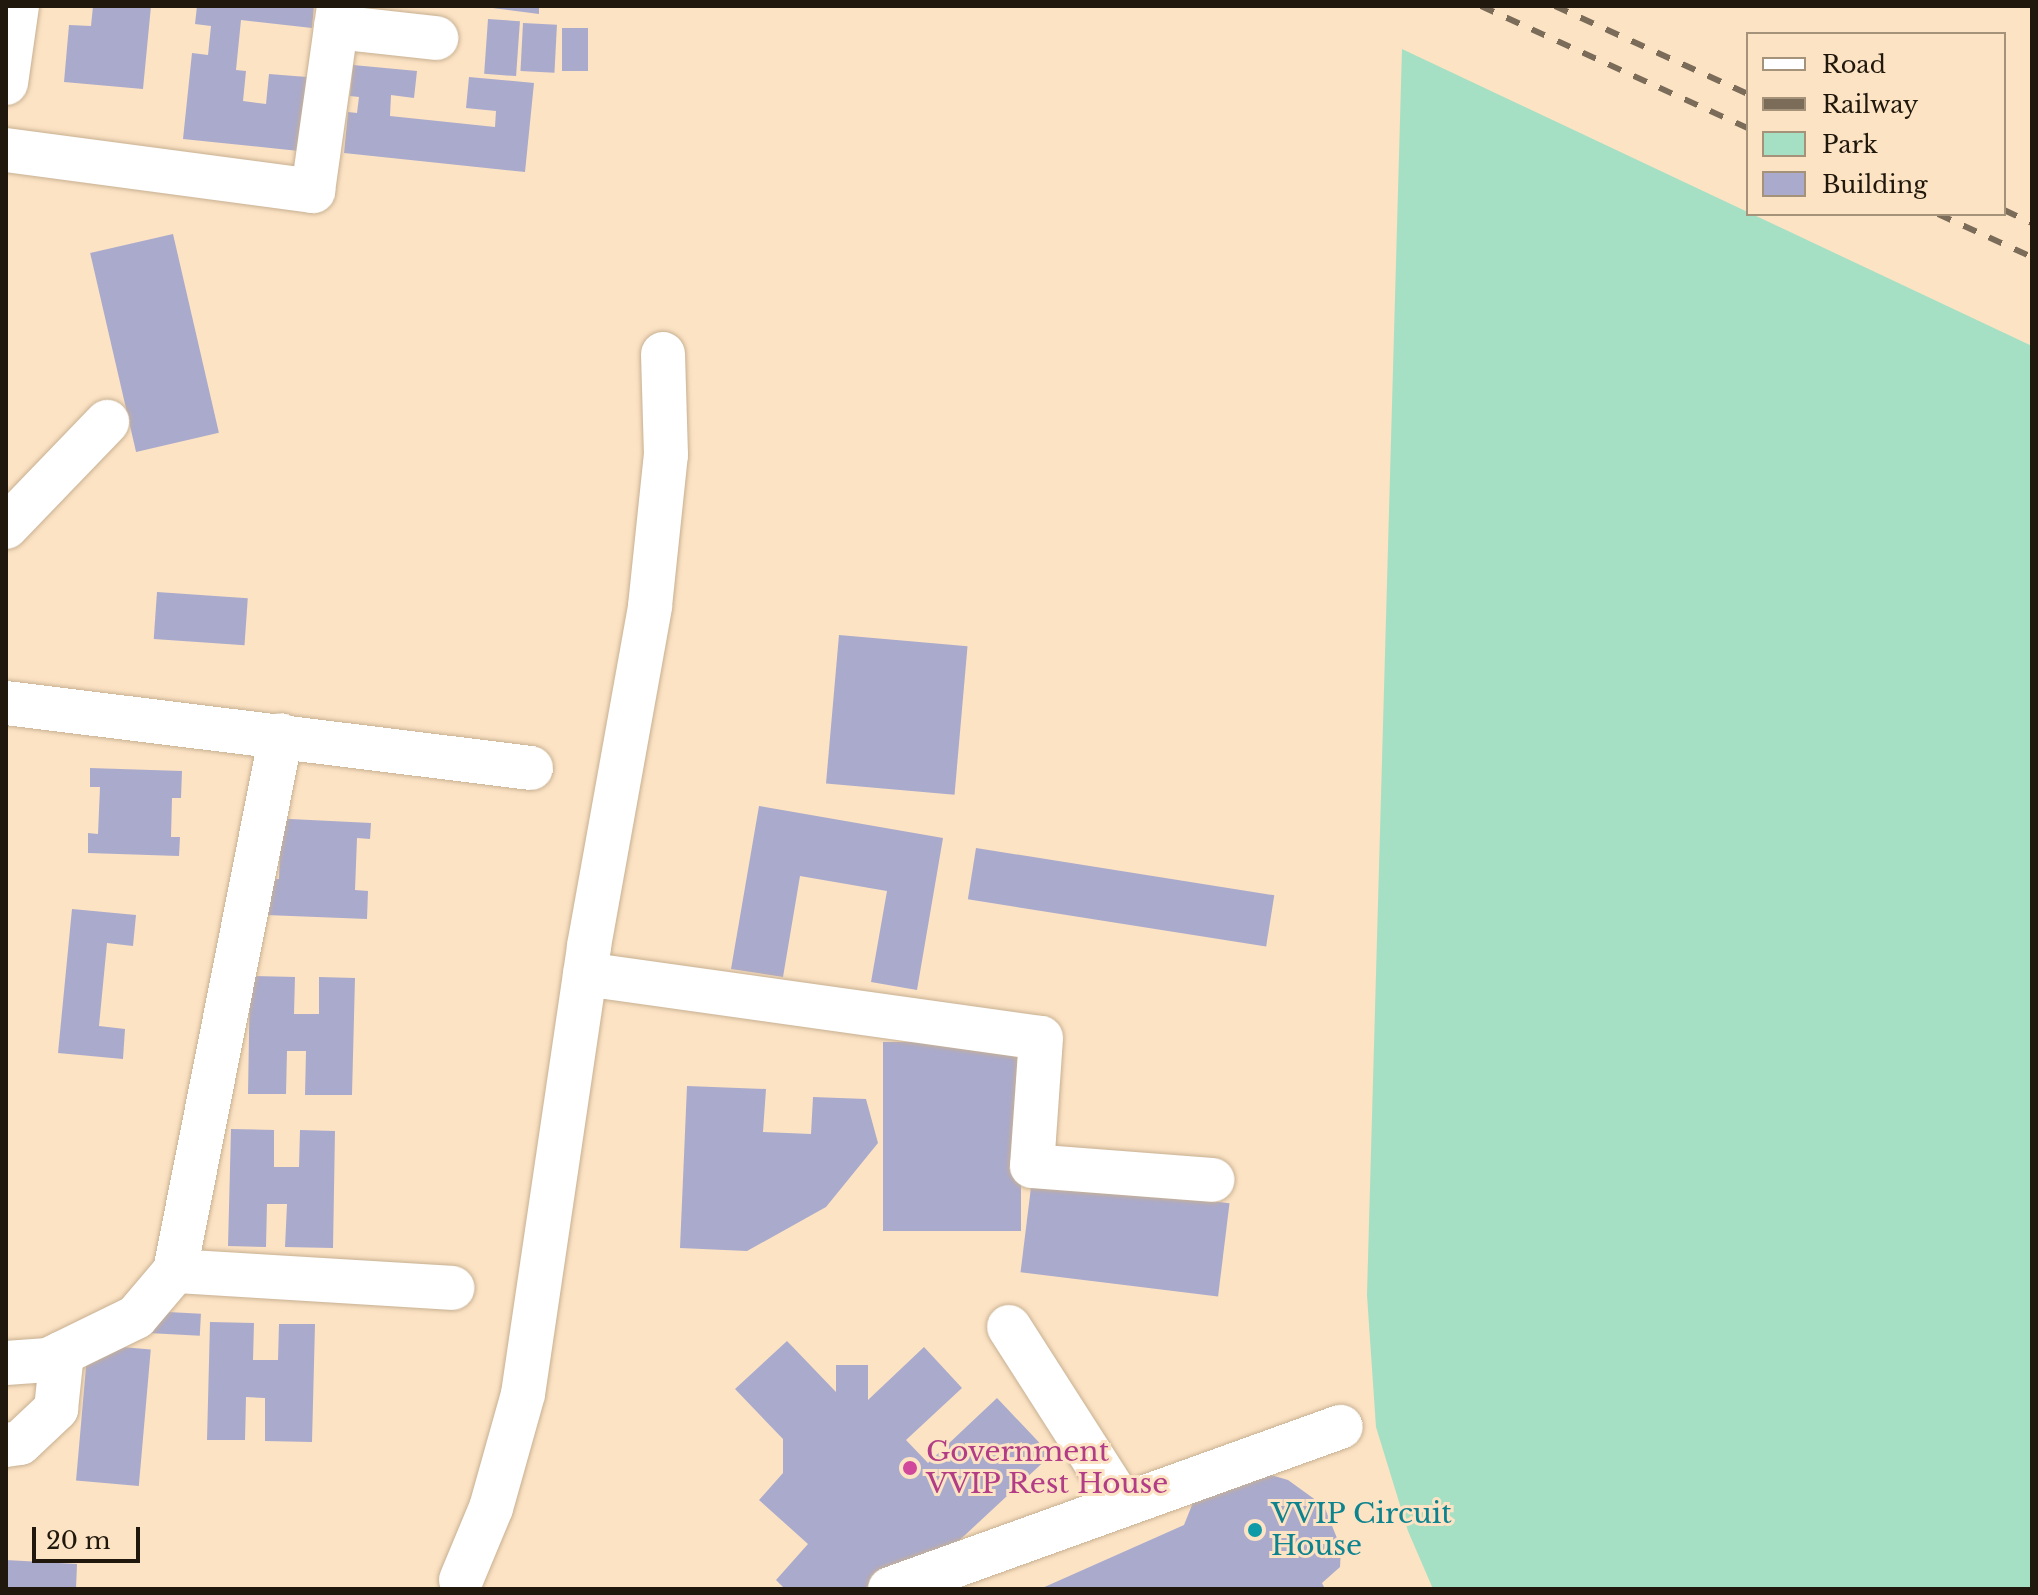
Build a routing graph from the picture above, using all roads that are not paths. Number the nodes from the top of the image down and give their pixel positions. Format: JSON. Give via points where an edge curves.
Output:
{"nodes":[{"id":1,"x":17,"y":6,"type":"edge"},
{"id":2,"x":338,"y":16,"type":"edge"},
{"id":3,"x":436,"y":38,"type":"dead end"},
{"id":4,"x":6,"y":83,"type":"edge"},
{"id":5,"x":6,"y":150,"type":"edge"},
{"id":6,"x":663,"y":354,"type":"dead end"},
{"id":7,"x":107,"y":422,"type":"dead end"},
{"id":8,"x":6,"y":527,"type":"edge"},
{"id":9,"x":6,"y":703,"type":"edge"},
{"id":10,"x":281,"y":735,"type":"junction"},
{"id":11,"x":531,"y":768,"type":"dead end"},
{"id":12,"x":585,"y":974,"type":"junction"},
{"id":13,"x":1212,"y":1180,"type":"dead end"},
{"id":14,"x":175,"y":1271,"type":"junction"},
{"id":15,"x":452,"y":1288,"type":"dead end"},
{"id":16,"x":1009,"y":1327,"type":"dead end"},
{"id":17,"x":62,"y":1353,"type":"junction"},
{"id":18,"x":6,"y":1363,"type":"edge"},
{"id":19,"x":1341,"y":1427,"type":"dead end"},
{"id":20,"x":6,"y":1445,"type":"edge"},
{"id":21,"x":1121,"y":1502,"type":"junction"},
{"id":22,"x":948,"y":1579,"type":"edge"},
{"id":23,"x":461,"y":1580,"type":"dead end"},
{"id":24,"x":890,"y":1589,"type":"edge"}],
"edges":[{"from":1,"to":4,"type":"street"},
{"from":2,"to":3,"type":"street"},
{"from":2,"to":5,"type":"street","via":[[313,191]]},
{"from":6,"to":12,"type":"street","via":[[666,455],[650,606]]},
{"from":7,"to":8,"type":"street"},
{"from":9,"to":10,"type":"street"},
{"from":10,"to":11,"type":"street"},
{"from":10,"to":14,"type":"street"},
{"from":12,"to":13,"type":"street","via":[[1041,1038],[1032,1166]]},
{"from":12,"to":23,"type":"street","via":[[523,1394],[491,1508]]},
{"from":14,"to":15,"type":"street"},
{"from":14,"to":17,"type":"street","via":[[136,1317]]},
{"from":16,"to":21,"type":"street"},
{"from":17,"to":18,"type":"street"},
{"from":17,"to":20,"type":"street","via":[[56,1409],[20,1443]]},
{"from":19,"to":21,"type":"street"},
{"from":21,"to":22,"type":"street"},
{"from":22,"to":24,"type":"street"}]}
